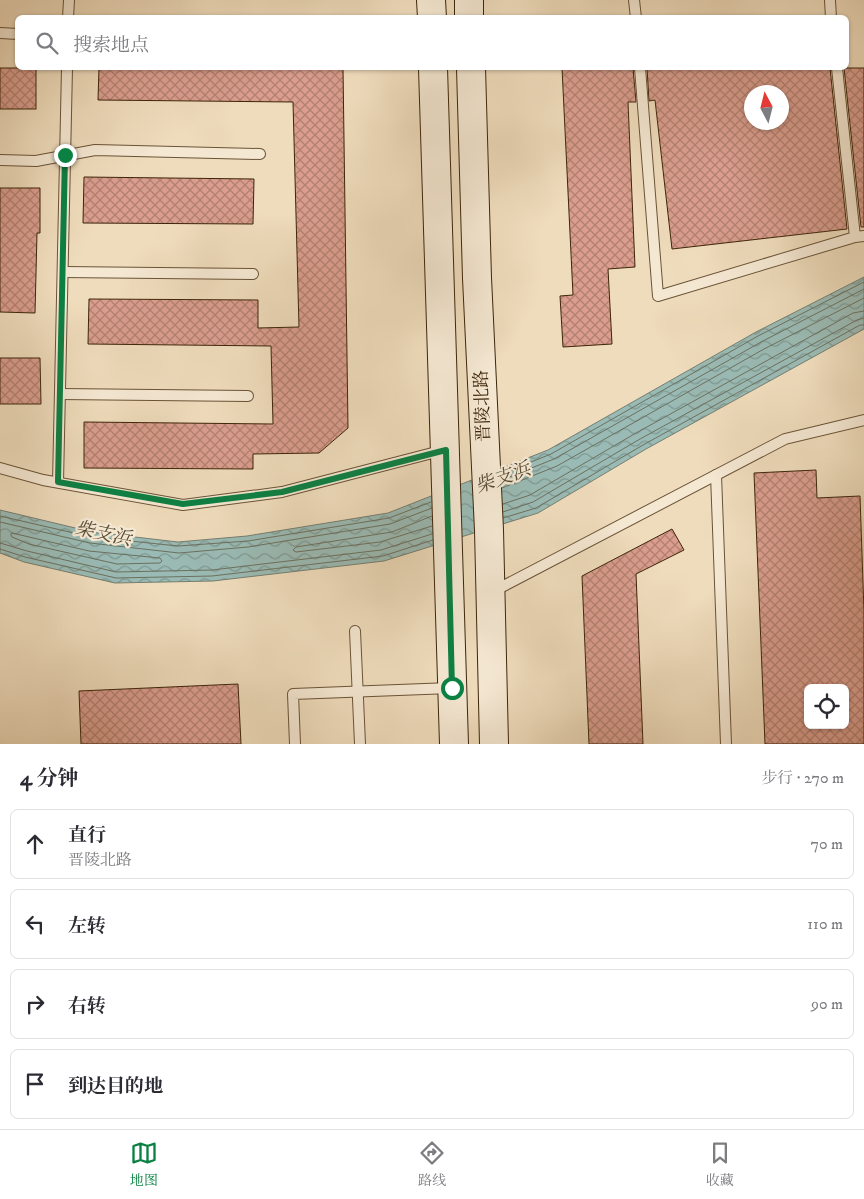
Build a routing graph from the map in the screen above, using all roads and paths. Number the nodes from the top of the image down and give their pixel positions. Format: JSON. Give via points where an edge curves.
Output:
{"nodes":[{"id":1,"x":69,"y":0,"type":"edge"},
{"id":2,"x":431,"y":0,"type":"edge"},
{"id":3,"x":469,"y":0,"type":"edge"},
{"id":4,"x":634,"y":0,"type":"edge"},
{"id":5,"x":830,"y":0,"type":"edge"},
{"id":6,"x":68,"y":15,"type":"edge"},
{"id":7,"x":432,"y":15,"type":"edge"},
{"id":8,"x":469,"y":15,"type":"edge"},
{"id":9,"x":636,"y":15,"type":"edge"},
{"id":10,"x":832,"y":15,"type":"edge"},
{"id":11,"x":0,"y":33,"type":"edge"},
{"id":12,"x":15,"y":34,"type":"edge"},
{"id":13,"x":67,"y":70,"type":"edge"},
{"id":14,"x":433,"y":70,"type":"edge"},
{"id":15,"x":471,"y":70,"type":"edge"},
{"id":16,"x":640,"y":70,"type":"edge"},
{"id":17,"x":837,"y":70,"type":"edge"},
{"id":18,"x":260,"y":154,"type":"dead end"},
{"id":19,"x":65,"y":155,"type":"junction"},
{"id":20,"x":0,"y":160,"type":"edge"},
{"id":21,"x":859,"y":236,"type":"edge"},
{"id":22,"x":62,"y":272,"type":"junction"},
{"id":23,"x":253,"y":274,"type":"dead end"},
{"id":24,"x":60,"y":394,"type":"junction"},
{"id":25,"x":248,"y":396,"type":"dead end"},
{"id":26,"x":864,"y":420,"type":"edge"},
{"id":27,"x":446,"y":450,"type":"junction"},
{"id":28,"x":0,"y":468,"type":"edge"},
{"id":29,"x":716,"y":475,"type":"junction"},
{"id":30,"x":58,"y":482,"type":"junction"},
{"id":31,"x":490,"y":592,"type":"junction"},
{"id":32,"x":356,"y":631,"type":"dead end"},
{"id":33,"x":452,"y":688,"type":"junction"},
{"id":34,"x":358,"y":691,"type":"junction"},
{"id":35,"x":295,"y":744,"type":"edge"},
{"id":36,"x":360,"y":744,"type":"edge"},
{"id":37,"x":454,"y":744,"type":"edge"},
{"id":38,"x":494,"y":744,"type":"edge"},
{"id":39,"x":726,"y":744,"type":"edge"}],
"edges":[{"from":1,"to":6,"type":"lane"},
{"from":2,"to":7,"type":"main road"},
{"from":3,"to":8,"type":"main road"},
{"from":4,"to":9,"type":"lane"},
{"from":5,"to":10,"type":"lane"},
{"from":11,"to":12,"type":"lane"},
{"from":13,"to":19,"type":"lane"},
{"from":14,"to":27,"type":"main road"},
{"from":15,"to":31,"type":"main road","name":"晋陵北路"},
{"from":16,"to":21,"type":"lane","via":[[658,296]]},
{"from":17,"to":21,"type":"lane"},
{"from":18,"to":19,"type":"lane","via":[[95,150]]},
{"from":19,"to":20,"type":"lane","via":[[36,161]]},
{"from":19,"to":22,"type":"lane"},
{"from":22,"to":23,"type":"lane"},
{"from":22,"to":24,"type":"lane"},
{"from":24,"to":25,"type":"lane"},
{"from":24,"to":30,"type":"lane"},
{"from":26,"to":29,"type":"lane","via":[[785,439]]},
{"from":27,"to":30,"type":"lane","via":[[282,492],[183,504]]},
{"from":27,"to":33,"type":"main road"},
{"from":28,"to":30,"type":"lane"},
{"from":29,"to":31,"type":"lane"},
{"from":29,"to":39,"type":"lane"},
{"from":31,"to":38,"type":"main road","name":"晋陵北路"},
{"from":32,"to":34,"type":"lane"},
{"from":33,"to":34,"type":"lane"},
{"from":33,"to":37,"type":"main road"},
{"from":34,"to":35,"type":"lane","via":[[293,694]]},
{"from":34,"to":36,"type":"lane"}]}
